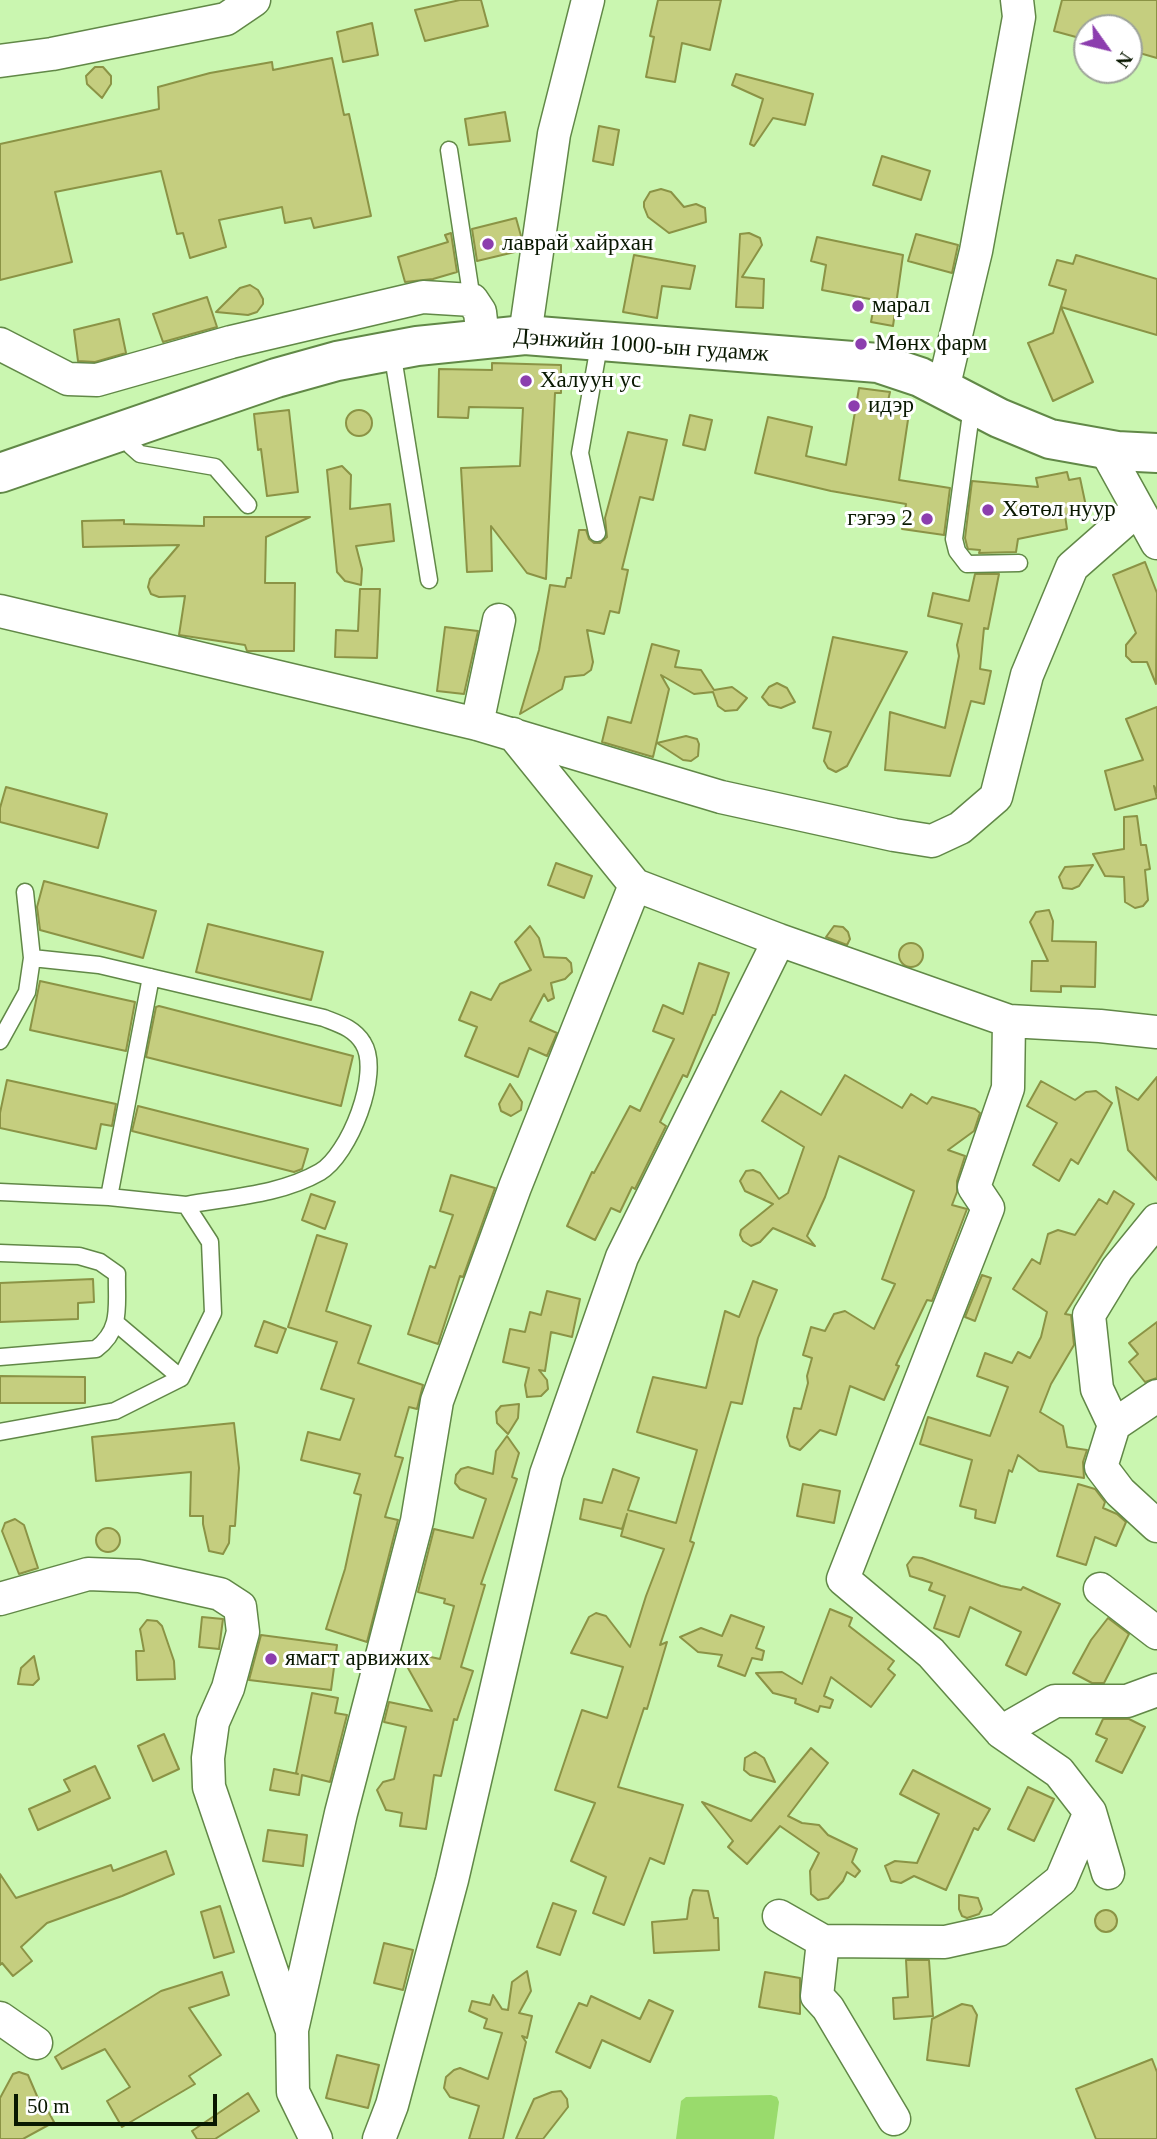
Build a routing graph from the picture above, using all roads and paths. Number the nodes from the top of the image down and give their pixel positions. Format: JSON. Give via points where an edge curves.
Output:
{"nodes":[{"id":1,"x":254,"y":0,"type":"edge"},
{"id":2,"x":588,"y":0,"type":"edge"},
{"id":3,"x":1017,"y":0,"type":"edge"},
{"id":4,"x":0,"y":61,"type":"edge"},
{"id":5,"x":449,"y":150,"type":"dead end"},
{"id":6,"x":472,"y":300,"type":"junction"},
{"id":7,"x":525,"y":335,"type":"junction"},
{"id":8,"x":483,"y":339,"type":"junction"},
{"id":9,"x":600,"y":340,"type":"junction"},
{"id":10,"x":0,"y":344,"type":"edge"},
{"id":11,"x":392,"y":351,"type":"junction"},
{"id":12,"x":958,"y":396,"type":"junction"},
{"id":13,"x":122,"y":431,"type":"junction"},
{"id":14,"x":1105,"y":449,"type":"junction"},
{"id":15,"x":1157,"y":453,"type":"edge"},
{"id":16,"x":0,"y":472,"type":"edge"},
{"id":17,"x":248,"y":505,"type":"dead end"},
{"id":18,"x":1139,"y":509,"type":"junction"},
{"id":19,"x":597,"y":533,"type":"dead end"},
{"id":20,"x":1157,"y":543,"type":"edge"},
{"id":21,"x":1019,"y":563,"type":"dead end"},
{"id":22,"x":429,"y":580,"type":"dead end"},
{"id":23,"x":0,"y":611,"type":"edge"},
{"id":24,"x":499,"y":620,"type":"dead end"},
{"id":25,"x":477,"y":724,"type":"junction"},
{"id":26,"x":513,"y":734,"type":"junction"},
{"id":27,"x":635,"y":885,"type":"junction"},
{"id":28,"x":24,"y":892,"type":"dead end"},
{"id":29,"x":779,"y":940,"type":"junction"},
{"id":30,"x":32,"y":958,"type":"junction"},
{"id":31,"x":150,"y":977,"type":"junction"},
{"id":32,"x":1009,"y":1021,"type":"junction"},
{"id":33,"x":1157,"y":1032,"type":"edge"},
{"id":34,"x":0,"y":1041,"type":"edge"},
{"id":35,"x":0,"y":1192,"type":"edge"},
{"id":36,"x":109,"y":1197,"type":"junction"},
{"id":37,"x":186,"y":1205,"type":"junction"},
{"id":38,"x":1157,"y":1220,"type":"edge"},
{"id":39,"x":0,"y":1253,"type":"edge"},
{"id":40,"x":116,"y":1323,"type":"junction"},
{"id":41,"x":0,"y":1357,"type":"edge"},
{"id":42,"x":181,"y":1378,"type":"junction"},
{"id":43,"x":1157,"y":1396,"type":"edge"},
{"id":44,"x":1114,"y":1426,"type":"junction"},
{"id":45,"x":0,"y":1432,"type":"edge"},
{"id":46,"x":1157,"y":1526,"type":"edge"},
{"id":47,"x":1100,"y":1589,"type":"dead end"},
{"id":48,"x":0,"y":1599,"type":"edge"},
{"id":49,"x":1157,"y":1633,"type":"edge"},
{"id":50,"x":1157,"y":1681,"type":"edge"},
{"id":51,"x":1157,"y":1690,"type":"edge"},
{"id":52,"x":1127,"y":1701,"type":"junction"},
{"id":53,"x":1000,"y":1732,"type":"junction"},
{"id":54,"x":1090,"y":1812,"type":"junction"},
{"id":55,"x":1108,"y":1873,"type":"dead end"},
{"id":56,"x":779,"y":1916,"type":"dead end"},
{"id":57,"x":823,"y":1941,"type":"junction"},
{"id":58,"x":0,"y":2018,"type":"edge"},
{"id":59,"x":292,"y":2030,"type":"junction"},
{"id":60,"x":36,"y":2043,"type":"dead end"},
{"id":61,"x":894,"y":2119,"type":"dead end"},
{"id":62,"x":316,"y":2139,"type":"edge"},
{"id":63,"x":379,"y":2139,"type":"edge"}],
"edges":[{"from":1,"to":4,"type":"street","via":[[226,19]]},
{"from":2,"to":7,"type":"street","via":[[554,134]]},
{"from":3,"to":12,"type":"street","via":[[1019,17],[978,238]]},
{"from":5,"to":6,"type":"lane"},
{"from":6,"to":8,"type":"street","via":[[480,312]]},
{"from":6,"to":10,"type":"street","via":[[423,297],[231,342],[97,380],[68,379]]},
{"from":7,"to":8,"type":"main road","name":"Дэнжийн 1000-ын гудамж"},
{"from":7,"to":9,"type":"main road","name":"Дэнжийн 1000-ын гудамж"},
{"from":8,"to":11,"type":"main road","name":"Дэнжийн 1000-ын гудамж"},
{"from":9,"to":12,"type":"main road","name":"Дэнжийн 1000-ын гудамж","via":[[878,363]]},
{"from":9,"to":19,"type":"lane","via":[[580,453]]},
{"from":11,"to":13,"type":"main road","name":"Дэнжийн 1000-ын гудамж","via":[[276,378]]},
{"from":11,"to":22,"type":"lane"},
{"from":12,"to":14,"type":"main road","name":"Дэнжийн 1000-ын гудамж","via":[[1050,439]]},
{"from":12,"to":21,"type":"lane","via":[[957,551],[967,564]]},
{"from":13,"to":16,"type":"main road","name":"Дэнжийн 1000-ын гудамж"},
{"from":13,"to":17,"type":"lane","via":[[140,454],[215,467]]},
{"from":14,"to":15,"type":"main road","name":"Дэнжийн 1000-ын гудамж"},
{"from":14,"to":18,"type":"street"},
{"from":18,"to":20,"type":"street"},
{"from":18,"to":26,"type":"street","via":[[1072,568],[1027,676],[996,797],[960,828],[932,841],[720,797]]},
{"from":23,"to":25,"type":"street"},
{"from":24,"to":25,"type":"street"},
{"from":25,"to":26,"type":"street"},
{"from":26,"to":27,"type":"street"},
{"from":27,"to":29,"type":"street"},
{"from":27,"to":59,"type":"street","via":[[515,1187],[437,1401],[417,1521],[341,1813]]},
{"from":28,"to":30,"type":"lane"},
{"from":29,"to":32,"type":"street"},
{"from":29,"to":63,"type":"street","via":[[622,1257],[546,1474],[452,1880]]},
{"from":30,"to":31,"type":"lane","via":[[99,965]]},
{"from":30,"to":34,"type":"lane","via":[[27,992]]},
{"from":31,"to":36,"type":"lane"},
{"from":31,"to":37,"type":"lane","via":[[324,1018],[350,1028],[365,1044],[368,1068],[363,1105],[347,1140],[324,1170],[275,1190]]},
{"from":32,"to":33,"type":"street"},
{"from":32,"to":53,"type":"street","via":[[1008,1088],[974,1187],[988,1208],[843,1579],[931,1653]]},
{"from":35,"to":36,"type":"lane"},
{"from":36,"to":37,"type":"lane"},
{"from":37,"to":42,"type":"lane","via":[[210,1242],[213,1313]]},
{"from":38,"to":44,"type":"street","via":[[1117,1269],[1089,1315],[1097,1389]]},
{"from":39,"to":40,"type":"lane","via":[[79,1256],[100,1262],[117,1273]]},
{"from":40,"to":41,"type":"lane","via":[[108,1340],[96,1349]]},
{"from":40,"to":42,"type":"lane"},
{"from":42,"to":45,"type":"lane","via":[[115,1411]]},
{"from":43,"to":44,"type":"street"},
{"from":44,"to":46,"type":"street","via":[[1101,1467]]},
{"from":47,"to":49,"type":"street"},
{"from":48,"to":59,"type":"street","via":[[89,1574],[139,1576],[220,1594],[240,1607],[243,1632],[213,1722],[209,1787]]},
{"from":50,"to":52,"type":"street"},
{"from":51,"to":52,"type":"street"},
{"from":52,"to":53,"type":"street","via":[[1055,1701]]},
{"from":53,"to":54,"type":"street","via":[[1059,1772]]},
{"from":54,"to":55,"type":"street"},
{"from":54,"to":57,"type":"street","via":[[1060,1880],[999,1930],[945,1942]]},
{"from":56,"to":57,"type":"street"},
{"from":57,"to":61,"type":"street","via":[[817,1996]]},
{"from":58,"to":60,"type":"street"},
{"from":59,"to":62,"type":"street","via":[[293,2092]]}]}
